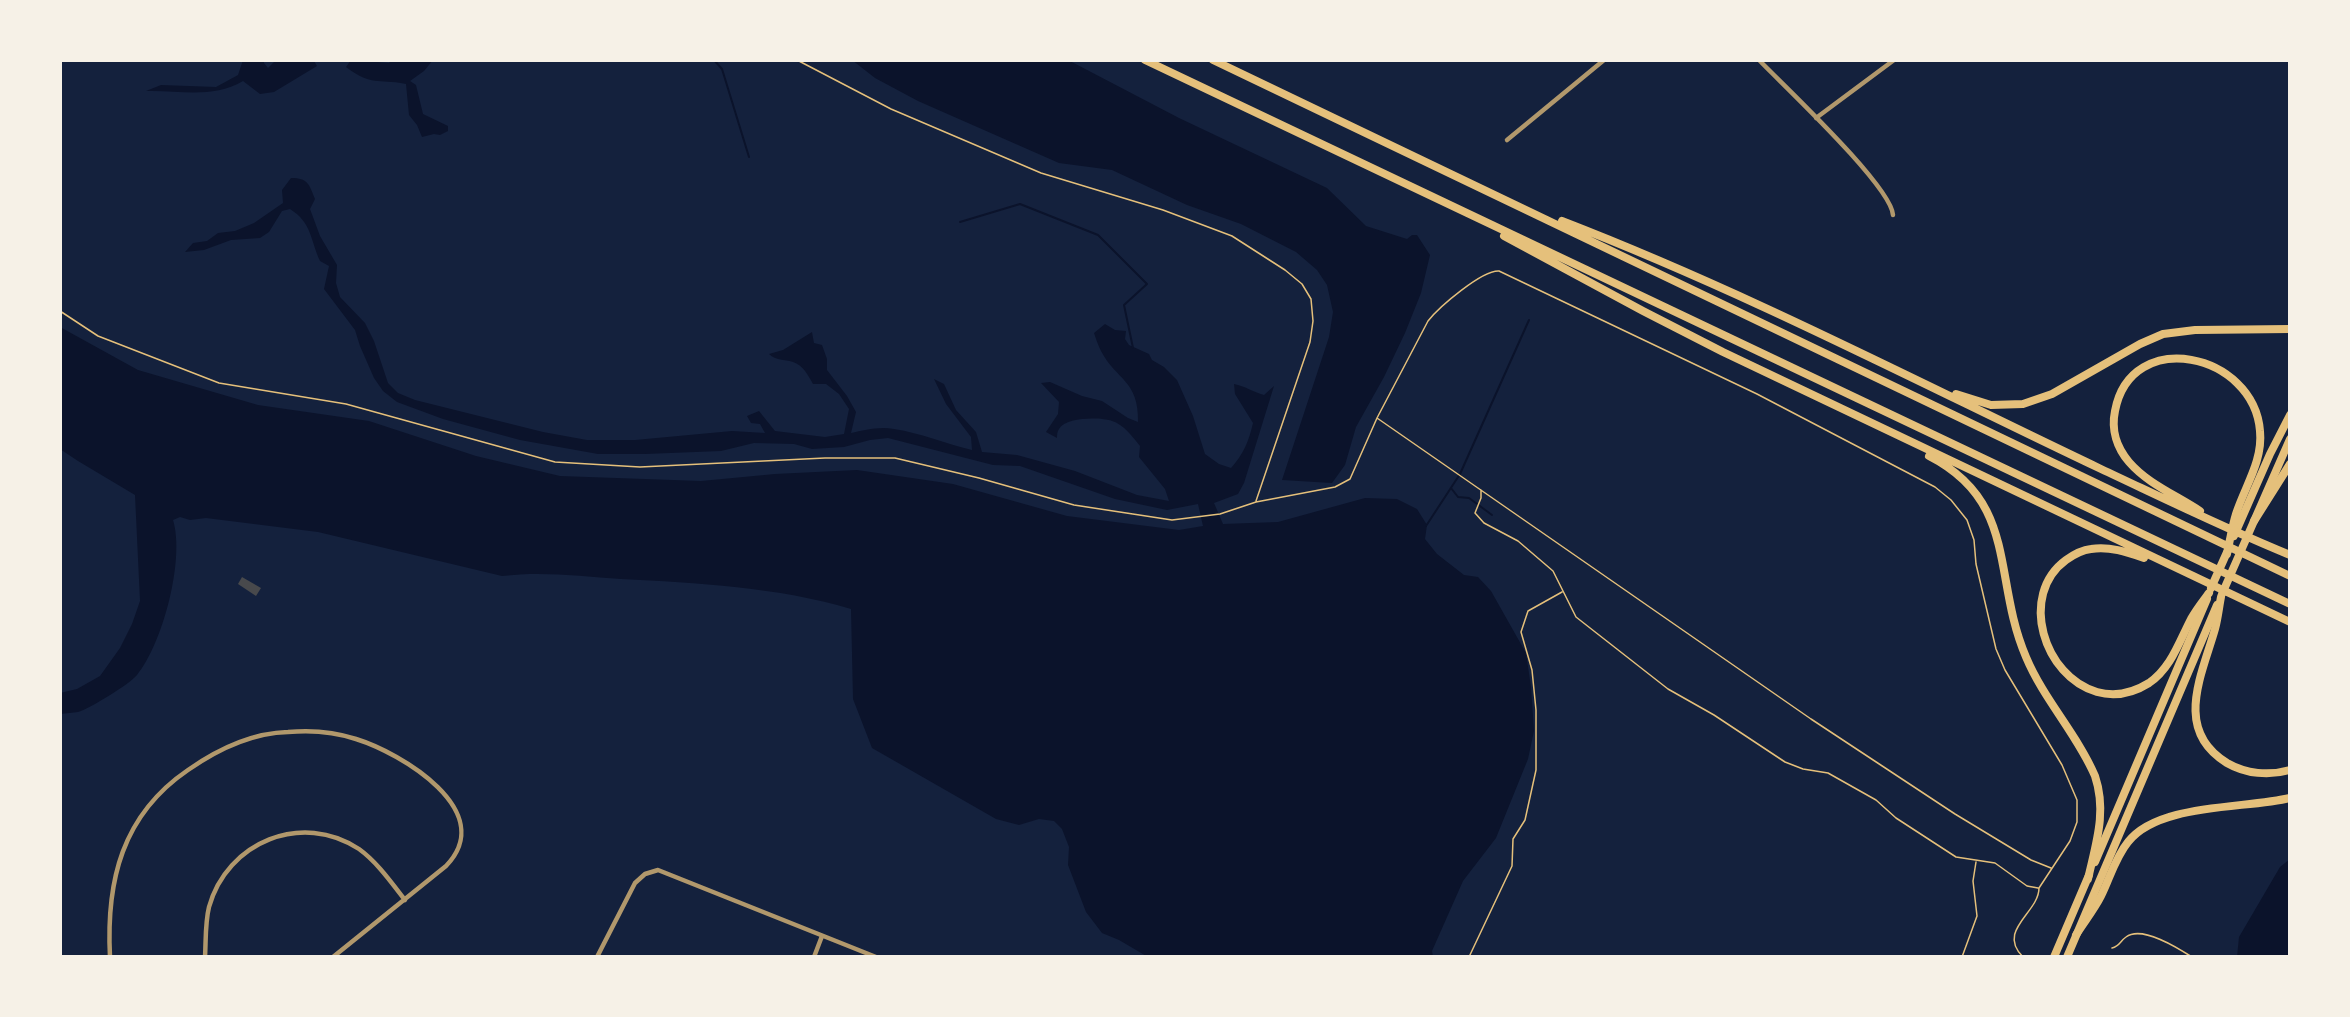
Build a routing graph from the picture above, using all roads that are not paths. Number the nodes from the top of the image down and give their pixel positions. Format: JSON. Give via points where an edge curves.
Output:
{"nodes":[{"id":1,"x":1145,"y":60,"type":"edge"},
{"id":2,"x":1213,"y":60,"type":"edge"},
{"id":3,"x":1605,"y":60,"type":"edge"},
{"id":4,"x":1759,"y":60,"type":"edge"},
{"id":5,"x":1894,"y":60,"type":"edge"},
{"id":6,"x":1816,"y":118,"type":"junction"},
{"id":7,"x":1508,"y":140,"type":"dead end"},
{"id":8,"x":1511,"y":202,"type":"junction"},
{"id":9,"x":1447,"y":204,"type":"junction"},
{"id":10,"x":1893,"y":215,"type":"dead end"},
{"id":11,"x":2290,"y":329,"type":"edge"},
{"id":12,"x":1924,"y":384,"type":"junction"},
{"id":13,"x":2290,"y":415,"type":"edge"},
{"id":14,"x":1890,"y":432,"type":"junction"},
{"id":15,"x":2290,"y":439,"type":"edge"},
{"id":16,"x":2290,"y":464,"type":"edge"},
{"id":17,"x":2239,"y":515,"type":"junction"},
{"id":18,"x":2216,"y":521,"type":"junction"},
{"id":19,"x":2254,"y":521,"type":"junction"},
{"id":20,"x":2227,"y":554,"type":"joint"},
{"id":21,"x":2290,"y":556,"type":"edge"},
{"id":22,"x":2187,"y":573,"type":"junction"},
{"id":23,"x":2290,"y":576,"type":"edge"},
{"id":24,"x":2210,"y":593,"type":"junction"},
{"id":25,"x":2221,"y":597,"type":"junction"},
{"id":26,"x":2290,"y":604,"type":"edge"},
{"id":27,"x":2259,"y":608,"type":"junction"},
{"id":28,"x":2290,"y":622,"type":"edge"},
{"id":29,"x":2290,"y":627,"type":"edge"},
{"id":30,"x":2290,"y":771,"type":"edge"},
{"id":31,"x":2290,"y":798,"type":"edge"},
{"id":32,"x":2088,"y":879,"type":"junction"},
{"id":33,"x":405,"y":900,"type":"junction"},
{"id":34,"x":2076,"y":935,"type":"junction"},
{"id":35,"x":822,"y":936,"type":"junction"},
{"id":36,"x":110,"y":957,"type":"edge"},
{"id":37,"x":205,"y":957,"type":"edge"},
{"id":38,"x":333,"y":957,"type":"edge"},
{"id":39,"x":597,"y":957,"type":"edge"},
{"id":40,"x":814,"y":957,"type":"edge"},
{"id":41,"x":876,"y":957,"type":"edge"},
{"id":42,"x":2054,"y":957,"type":"edge"},
{"id":43,"x":2067,"y":957,"type":"edge"}],
"edges":[{"from":1,"to":9,"type":"highway"},
{"from":2,"to":8,"type":"highway"},
{"from":3,"to":7,"type":"street"},
{"from":4,"to":6,"type":"street"},
{"from":5,"to":6,"type":"street"},
{"from":6,"to":10,"type":"street","via":[[1887,197]]},
{"from":8,"to":12,"type":"highway","via":[[1607,239]]},
{"from":8,"to":23,"type":"highway"},
{"from":9,"to":14,"type":"highway","via":[[1651,316]]},
{"from":9,"to":26,"type":"highway"},
{"from":11,"to":12,"type":"highway","via":[[2163,334],[2052,394],[2023,404],[1983,404]]},
{"from":12,"to":18,"type":"highway"},
{"from":13,"to":17,"type":"main road"},
{"from":14,"to":22,"type":"highway"},
{"from":14,"to":32,"type":"highway","via":[[1958,473],[1978,494],[1990,516],[2022,649],[2098,785],[2101,820]]},
{"from":15,"to":19,"type":"main road"},
{"from":16,"to":19,"type":"highway"},
{"from":17,"to":18,"type":"highway","via":[[2260,444],[2259,423],[2251,401],[2233,379],[2216,367],[2189,359],[2158,362],[2135,375],[2121,394],[2114,416],[2118,445],[2145,477]]},
{"from":17,"to":20,"type":"highway"},
{"from":18,"to":21,"type":"highway"},
{"from":19,"to":25,"type":"main road"},
{"from":20,"to":24,"type":"main road"},
{"from":22,"to":24,"type":"highway","via":[[2107,548],[2086,549],[2069,558],[2051,576],[2042,602],[2044,636],[2055,660],[2075,681],[2092,690],[2118,694],[2139,688],[2169,662],[2192,616]]},
{"from":22,"to":27,"type":"highway"},
{"from":24,"to":32,"type":"main road"},
{"from":25,"to":30,"type":"highway","via":[[2196,697],[2196,720],[2202,736],[2216,754],[2240,769],[2267,774]]},
{"from":25,"to":34,"type":"main road"},
{"from":27,"to":28,"type":"highway"},
{"from":27,"to":29,"type":"highway"},
{"from":31,"to":34,"type":"highway","via":[[2196,812],[2145,826],[2124,846],[2100,897]]},
{"from":32,"to":42,"type":"main road"},
{"from":33,"to":36,"type":"street","via":[[457,854],[461,836],[452,803],[426,776],[375,746],[333,734],[272,733],[207,756],[168,785],[142,816],[125,846],[114,878]]},
{"from":33,"to":37,"type":"street","via":[[375,864],[344,841],[318,833],[285,833],[250,849],[224,874],[209,908]]},
{"from":33,"to":38,"type":"street"},
{"from":34,"to":43,"type":"main road"},
{"from":35,"to":39,"type":"street","via":[[658,870],[635,883]]},
{"from":35,"to":40,"type":"street"},
{"from":35,"to":41,"type":"street"}]}
